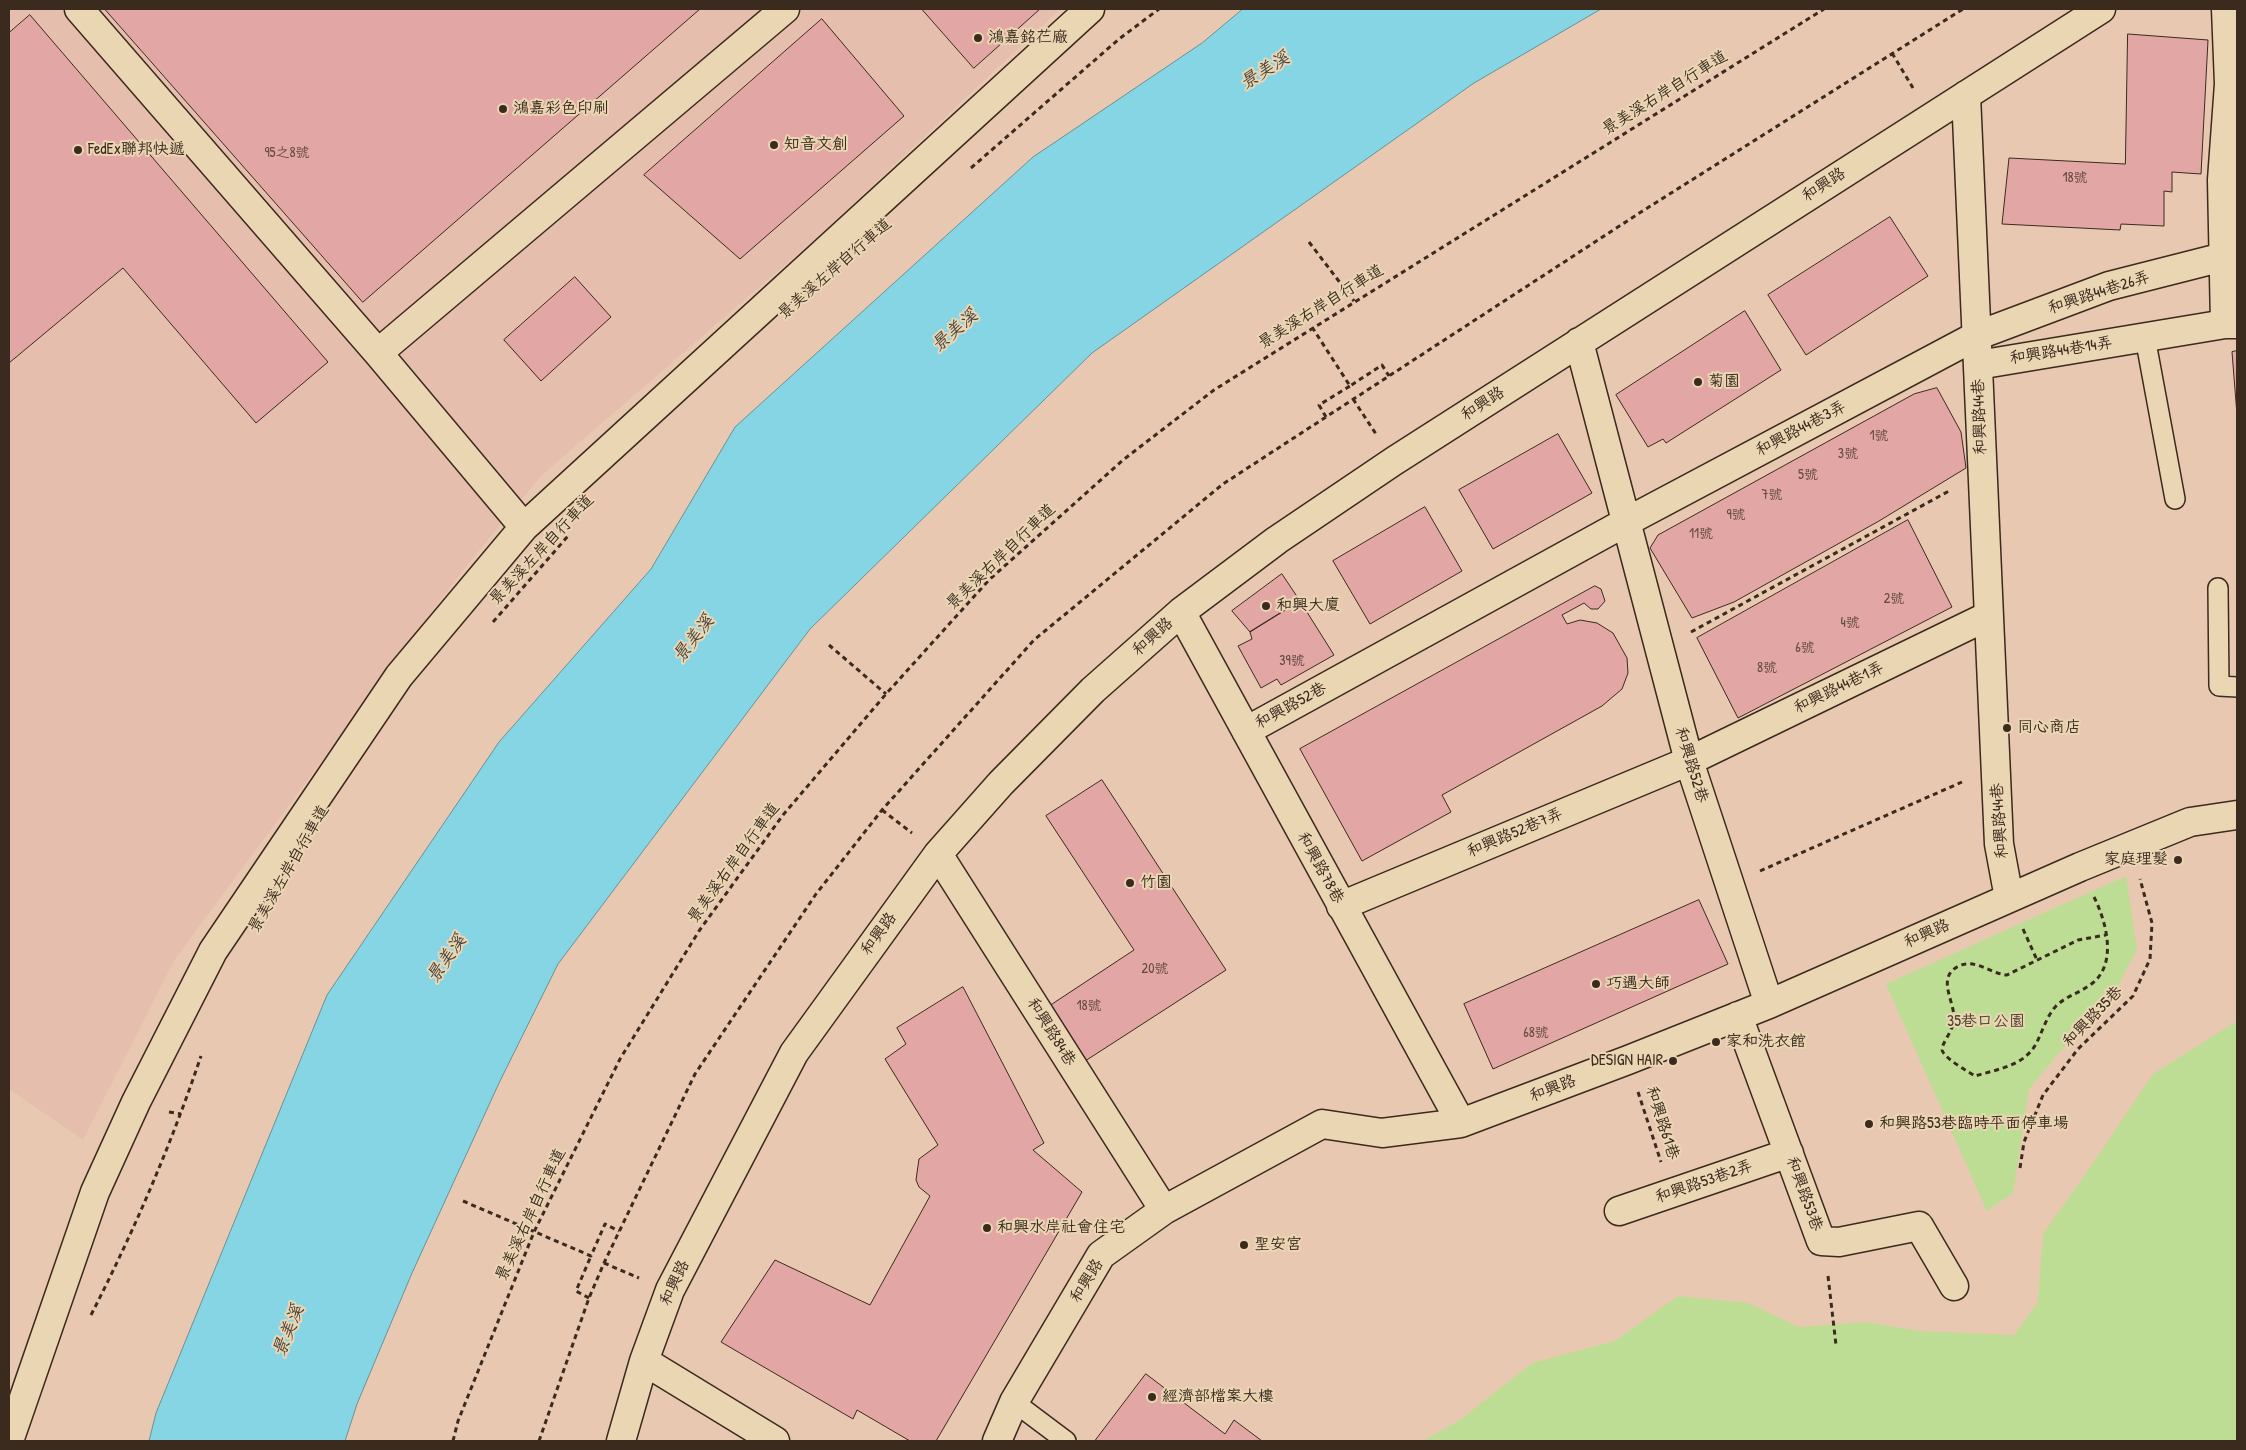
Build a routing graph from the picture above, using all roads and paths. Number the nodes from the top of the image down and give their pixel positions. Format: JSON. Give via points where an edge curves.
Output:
{"nodes":[{"id":1,"x":79,"y":9,"type":"edge"},
{"id":2,"x":785,"y":9,"type":"edge"},
{"id":3,"x":1090,"y":9,"type":"edge"},
{"id":4,"x":1159,"y":9,"type":"edge"},
{"id":5,"x":1824,"y":9,"type":"edge"},
{"id":6,"x":2101,"y":9,"type":"edge"},
{"id":7,"x":2226,"y":9,"type":"edge"},
{"id":8,"x":1892,"y":54,"type":"dead end"},
{"id":9,"x":1966,"y":94,"type":"junction"},
{"id":10,"x":1931,"y":116,"type":"junction"},
{"id":11,"x":964,"y":174,"type":"dead end"},
{"id":12,"x":1309,"y":242,"type":"dead end"},
{"id":13,"x":2230,"y":257,"type":"edge"},
{"id":14,"x":1354,"y":301,"type":"junction"},
{"id":15,"x":2231,"y":324,"type":"edge"},
{"id":16,"x":1312,"y":327,"type":"junction"},
{"id":17,"x":1976,"y":336,"type":"junction"},
{"id":18,"x":2145,"y":337,"type":"junction"},
{"id":19,"x":1579,"y":342,"type":"junction"},
{"id":20,"x":378,"y":353,"type":"junction"},
{"id":21,"x":1978,"y":365,"type":"junction"},
{"id":22,"x":1389,"y":376,"type":"dead end"},
{"id":23,"x":1350,"y":386,"type":"junction"},
{"id":24,"x":1326,"y":417,"type":"dead end"},
{"id":25,"x":1982,"y":473,"type":"junction"},
{"id":26,"x":2174,"y":499,"type":"dead end"},
{"id":27,"x":1626,"y":522,"type":"junction"},
{"id":28,"x":524,"y":527,"type":"junction"},
{"id":29,"x":569,"y":535,"type":"dead end"},
{"id":30,"x":2218,"y":588,"type":"dead end"},
{"id":31,"x":1181,"y":612,"type":"junction"},
{"id":32,"x":1988,"y":616,"type":"junction"},
{"id":33,"x":486,"y":629,"type":"dead end"},
{"id":34,"x":829,"y":644,"type":"dead end"},
{"id":35,"x":1659,"y":649,"type":"junction"},
{"id":36,"x":2237,"y":687,"type":"edge"},
{"id":37,"x":886,"y":694,"type":"junction"},
{"id":38,"x":1246,"y":731,"type":"junction"},
{"id":39,"x":1688,"y":761,"type":"junction"},
{"id":40,"x":1996,"y":767,"type":"junction"},
{"id":41,"x":2237,"y":815,"type":"edge"},
{"id":42,"x":2131,"y":847,"type":"junction"},
{"id":43,"x":938,"y":854,"type":"junction"},
{"id":44,"x":2080,"y":868,"type":"junction"},
{"id":45,"x":1729,"y":884,"type":"junction"},
{"id":46,"x":2009,"y":898,"type":"junction"},
{"id":47,"x":1341,"y":906,"type":"junction"},
{"id":48,"x":2106,"y":936,"type":"junction"},
{"id":49,"x":1769,"y":1004,"type":"junction"},
{"id":50,"x":1738,"y":1016,"type":"junction"},
{"id":51,"x":202,"y":1054,"type":"dead end"},
{"id":52,"x":1628,"y":1060,"type":"junction"},
{"id":53,"x":163,"y":1111,"type":"dead end"},
{"id":54,"x":182,"y":1114,"type":"junction"},
{"id":55,"x":1461,"y":1123,"type":"junction"},
{"id":56,"x":1789,"y":1153,"type":"junction"},
{"id":57,"x":2020,"y":1168,"type":"dead end"},
{"id":58,"x":1671,"y":1193,"type":"junction"},
{"id":59,"x":463,"y":1201,"type":"dead end"},
{"id":60,"x":1164,"y":1210,"type":"junction"},
{"id":61,"x":1619,"y":1211,"type":"dead end"},
{"id":62,"x":619,"y":1231,"type":"dead end"},
{"id":63,"x":534,"y":1232,"type":"junction"},
{"id":64,"x":124,"y":1250,"type":"dead end"},
{"id":65,"x":591,"y":1256,"type":"junction"},
{"id":66,"x":1827,"y":1270,"type":"dead end"},
{"id":67,"x":1954,"y":1286,"type":"dead end"},
{"id":68,"x":589,"y":1298,"type":"dead end"},
{"id":69,"x":1836,"y":1345,"type":"dead end"},
{"id":70,"x":644,"y":1361,"type":"junction"},
{"id":71,"x":1014,"y":1402,"type":"junction"},
{"id":72,"x":9,"y":1441,"type":"edge"},
{"id":73,"x":453,"y":1441,"type":"edge"},
{"id":74,"x":621,"y":1441,"type":"edge"},
{"id":75,"x":775,"y":1441,"type":"edge"},
{"id":76,"x":997,"y":1441,"type":"edge"},
{"id":77,"x":1066,"y":1441,"type":"edge"}],
"edges":[{"from":1,"to":20,"type":"street"},
{"from":2,"to":20,"type":"street"},
{"from":3,"to":28,"type":"street"},
{"from":4,"to":11,"type":"path"},
{"from":5,"to":14,"type":"path","name":"景美溪右岸自行車道"},
{"from":6,"to":9,"type":"street"},
{"from":7,"to":13,"type":"street","via":[[2229,84],[2222,180]]},
{"from":8,"to":10,"type":"path"},
{"from":9,"to":10,"type":"street","name":"和興路"},
{"from":9,"to":17,"type":"street","name":"和興路44巷"},
{"from":10,"to":19,"type":"street","name":"和興路"},
{"from":12,"to":14,"type":"path"},
{"from":13,"to":15,"type":"street"},
{"from":13,"to":17,"type":"street","name":"和興路44巷26弄","via":[[2109,286]]},
{"from":14,"to":16,"type":"path","name":"景美溪右岸自行車道"},
{"from":15,"to":18,"type":"street","name":"和興路44巷14弄"},
{"from":16,"to":23,"type":"path"},
{"from":16,"to":37,"type":"path","name":"景美溪右岸自行車道","via":[[1214,390],[1123,460],[990,580]]},
{"from":17,"to":21,"type":"street","name":"和興路44巷"},
{"from":17,"to":27,"type":"street","name":"和興路44巷3弄"},
{"from":18,"to":21,"type":"street","name":"和興路44巷14弄"},
{"from":18,"to":26,"type":"lane"},
{"from":19,"to":27,"type":"street","name":"和興路52巷"},
{"from":19,"to":31,"type":"street","name":"和興路","via":[[1277,540]]},
{"from":20,"to":28,"type":"street"},
{"from":21,"to":25,"type":"street","name":"和興路44巷"},
{"from":22,"to":23,"type":"path","via":[[1382,365]]},
{"from":23,"to":24,"type":"path","via":[[1319,405]]},
{"from":25,"to":32,"type":"street","name":"和興路44巷"},
{"from":25,"to":35,"type":"path"},
{"from":27,"to":35,"type":"street","name":"和興路52巷"},
{"from":27,"to":38,"type":"street","name":"和興路52巷"},
{"from":28,"to":72,"type":"street","via":[[400,676],[214,951],[136,1102],[95,1192]]},
{"from":29,"to":33,"type":"path","name":"景美溪左岸自行車道"},
{"from":30,"to":36,"type":"lane","via":[[2219,686]]},
{"from":31,"to":38,"type":"street","name":"和興路78巷"},
{"from":31,"to":43,"type":"street","name":"和興路","via":[[1093,690]]},
{"from":32,"to":39,"type":"street","name":"和興路44巷1弄"},
{"from":32,"to":40,"type":"street","name":"和興路44巷"},
{"from":34,"to":37,"type":"path"},
{"from":35,"to":39,"type":"street","name":"和興路52巷"},
{"from":37,"to":63,"type":"path","name":"景美溪右岸自行車道","via":[[783,814],[699,931],[620,1059]]},
{"from":38,"to":47,"type":"street","name":"和興路78巷"},
{"from":39,"to":45,"type":"street","name":"和興路52巷"},
{"from":39,"to":47,"type":"street","name":"和興路52巷7弄"},
{"from":40,"to":45,"type":"path"},
{"from":40,"to":46,"type":"street","name":"和興路44巷","via":[[1999,844]]},
{"from":41,"to":42,"type":"street","name":"和興路","via":[[2190,822]]},
{"from":42,"to":44,"type":"street","name":"和興路"},
{"from":42,"to":57,"type":"path","name":"和興路35巷","via":[[2152,924],[2150,959],[2133,996],[2078,1049],[2043,1095],[2024,1142]]},
{"from":43,"to":60,"type":"street","name":"和興路84巷"},
{"from":43,"to":70,"type":"street","name":"和興路","via":[[794,1053],[670,1290]]},
{"from":44,"to":46,"type":"street","name":"和興路"},
{"from":44,"to":48,"type":"path","via":[[2099,906]]},
{"from":45,"to":49,"type":"street","name":"和興路52巷"},
{"from":46,"to":49,"type":"street","name":"和興路"},
{"from":47,"to":55,"type":"street","name":"和興路78巷"},
{"from":48,"to":48,"type":"path","via":[[2106,964],[2098,978],[2057,1006],[2036,1045],[2018,1063],[1975,1076],[1946,1056],[1943,1043],[1954,1019],[1947,989],[1951,972],[1968,963],[2007,975],[2078,940]]},
{"from":49,"to":50,"type":"street","name":"和興路"},
{"from":50,"to":52,"type":"street","name":"和興路"},
{"from":50,"to":56,"type":"street","name":"和興路53巷"},
{"from":51,"to":54,"type":"path"},
{"from":52,"to":55,"type":"street","name":"和興路"},
{"from":52,"to":58,"type":"path","name":"和興路61巷"},
{"from":53,"to":54,"type":"path"},
{"from":54,"to":64,"type":"path"},
{"from":55,"to":60,"type":"street","name":"和興路","via":[[1382,1133],[1322,1124]]},
{"from":56,"to":58,"type":"street","name":"和興路53巷2弄"},
{"from":56,"to":67,"type":"street","name":"和興路53巷","via":[[1821,1241],[1839,1242],[1919,1226]]},
{"from":58,"to":61,"type":"street","name":"和興路53巷2弄"},
{"from":59,"to":63,"type":"path"},
{"from":60,"to":71,"type":"street","name":"和興路","via":[[1102,1256]]},
{"from":62,"to":65,"type":"path","via":[[606,1224]]},
{"from":63,"to":65,"type":"path"},
{"from":63,"to":73,"type":"path","name":"景美溪右岸自行車道","via":[[458,1421]]},
{"from":65,"to":68,"type":"path","via":[[576,1291]]},
{"from":66,"to":69,"type":"path"},
{"from":70,"to":74,"type":"street","name":"和興路"},
{"from":70,"to":75,"type":"street"},
{"from":71,"to":76,"type":"street","name":"和興路"},
{"from":71,"to":77,"type":"lane"}]}
